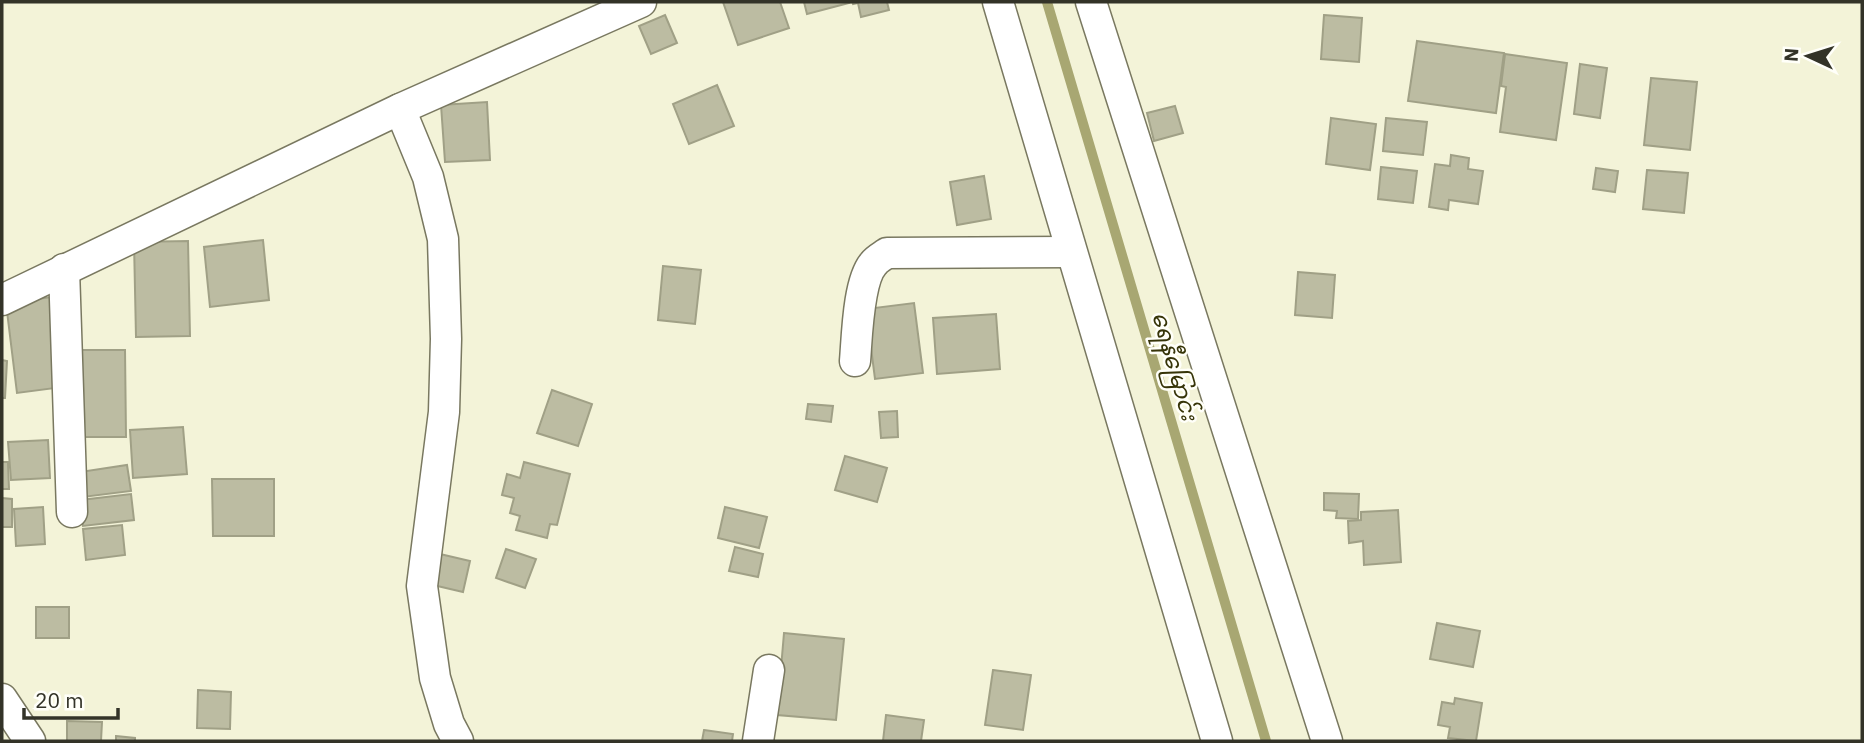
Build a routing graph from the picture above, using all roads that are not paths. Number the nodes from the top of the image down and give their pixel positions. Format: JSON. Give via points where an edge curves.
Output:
{"nodes":[{"id":1,"x":641,"y":2,"type":"edge"},
{"id":2,"x":998,"y":2,"type":"edge"},
{"id":3,"x":1091,"y":2,"type":"edge"},
{"id":4,"x":400,"y":109,"type":"junction"},
{"id":5,"x":1071,"y":252,"type":"junction"},
{"id":6,"x":64,"y":269,"type":"junction"},
{"id":7,"x":2,"y":299,"type":"edge"},
{"id":8,"x":855,"y":361,"type":"dead end"},
{"id":9,"x":72,"y":512,"type":"dead end"},
{"id":10,"x":769,"y":670,"type":"dead end"},
{"id":11,"x":2,"y":699,"type":"edge"},
{"id":12,"x":30,"y":741,"type":"edge"},
{"id":13,"x":458,"y":741,"type":"edge"},
{"id":14,"x":758,"y":741,"type":"edge"},
{"id":15,"x":1217,"y":741,"type":"edge"},
{"id":16,"x":1327,"y":741,"type":"edge"}],
"edges":[{"from":1,"to":4,"type":"street"},
{"from":2,"to":5,"type":"street"},
{"from":3,"to":16,"type":"street"},
{"from":4,"to":6,"type":"street"},
{"from":4,"to":13,"type":"street","via":[[428,177],[443,239],[444,412],[422,586],[435,678]]},
{"from":5,"to":8,"type":"street","via":[[887,253],[873,264],[866,280]]},
{"from":5,"to":15,"type":"street"},
{"from":6,"to":7,"type":"street"},
{"from":6,"to":9,"type":"street"},
{"from":10,"to":14,"type":"street"},
{"from":11,"to":12,"type":"street"}]}
